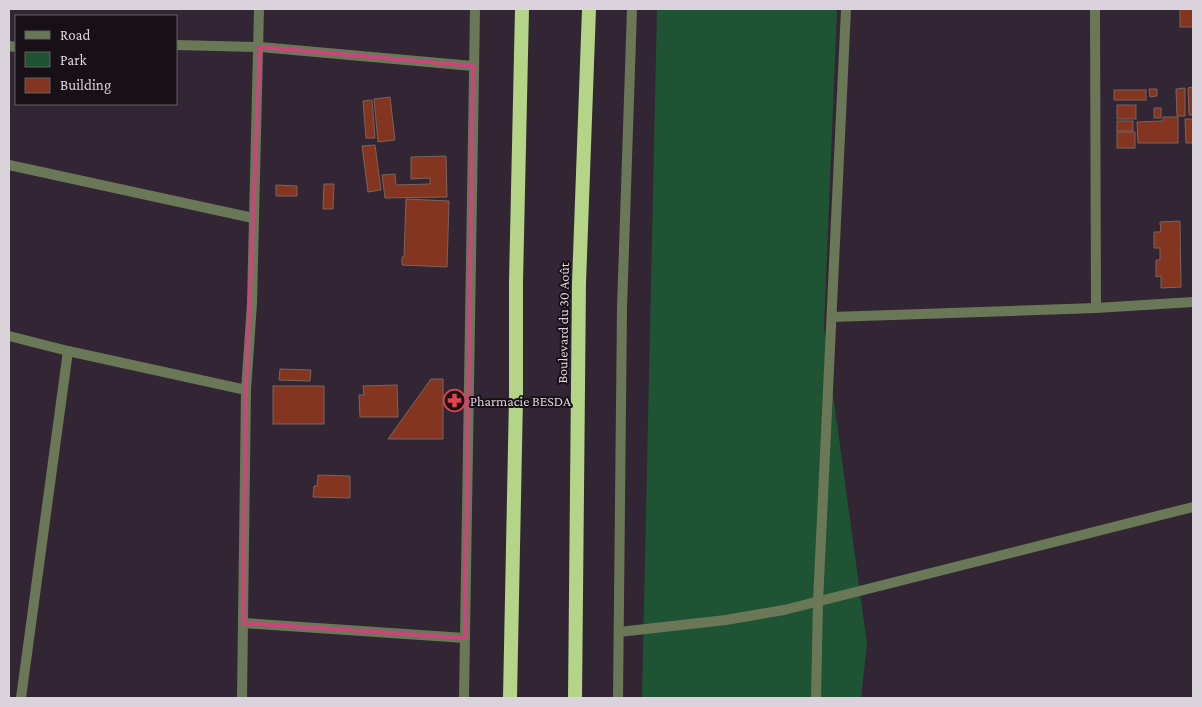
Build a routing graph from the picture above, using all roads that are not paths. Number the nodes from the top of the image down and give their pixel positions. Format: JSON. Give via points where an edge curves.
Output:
{"nodes":[{"id":1,"x":260,"y":9,"type":"edge"},
{"id":2,"x":475,"y":9,"type":"edge"},
{"id":3,"x":522,"y":9,"type":"edge"},
{"id":4,"x":589,"y":9,"type":"edge"},
{"id":5,"x":632,"y":9,"type":"edge"},
{"id":6,"x":846,"y":9,"type":"edge"},
{"id":7,"x":1095,"y":9,"type":"edge"},
{"id":8,"x":178,"y":45,"type":"edge"},
{"id":9,"x":260,"y":47,"type":"junction"},
{"id":10,"x":473,"y":66,"type":"junction"},
{"id":11,"x":9,"y":165,"type":"edge"},
{"id":12,"x":253,"y":218,"type":"junction"},
{"id":13,"x":1193,"y":302,"type":"edge"},
{"id":14,"x":1096,"y":308,"type":"junction"},
{"id":15,"x":832,"y":317,"type":"junction"},
{"id":16,"x":9,"y":336,"type":"edge"},
{"id":17,"x":68,"y":351,"type":"junction"},
{"id":18,"x":246,"y":390,"type":"junction"},
{"id":19,"x":1193,"y":507,"type":"edge"},
{"id":20,"x":818,"y":602,"type":"junction"},
{"id":21,"x":243,"y":623,"type":"junction"},
{"id":22,"x":619,"y":632,"type":"junction"},
{"id":23,"x":465,"y":638,"type":"junction"},
{"id":24,"x":21,"y":698,"type":"edge"},
{"id":25,"x":242,"y":698,"type":"edge"},
{"id":26,"x":464,"y":698,"type":"edge"},
{"id":27,"x":510,"y":698,"type":"edge"},
{"id":28,"x":575,"y":698,"type":"edge"},
{"id":29,"x":618,"y":698,"type":"edge"},
{"id":30,"x":816,"y":698,"type":"edge"}],
"edges":[{"from":1,"to":9,"type":"street"},
{"from":2,"to":10,"type":"street"},
{"from":3,"to":27,"type":"highway"},
{"from":4,"to":28,"type":"highway","name":"Boulevard du 30 Août","via":[[579,284]]},
{"from":5,"to":22,"type":"street","via":[[622,308]]},
{"from":6,"to":15,"type":"street"},
{"from":7,"to":14,"type":"street"},
{"from":8,"to":9,"type":"street"},
{"from":9,"to":10,"type":"street"},
{"from":9,"to":12,"type":"street"},
{"from":10,"to":23,"type":"street"},
{"from":11,"to":12,"type":"street"},
{"from":12,"to":18,"type":"street"},
{"from":13,"to":14,"type":"street"},
{"from":14,"to":15,"type":"street"},
{"from":15,"to":20,"type":"street"},
{"from":16,"to":17,"type":"street"},
{"from":17,"to":18,"type":"street"},
{"from":17,"to":24,"type":"street"},
{"from":18,"to":21,"type":"street"},
{"from":19,"to":20,"type":"street"},
{"from":20,"to":22,"type":"street","via":[[726,620]]},
{"from":20,"to":30,"type":"street"},
{"from":21,"to":23,"type":"street"},
{"from":21,"to":25,"type":"street"},
{"from":22,"to":29,"type":"street"},
{"from":23,"to":26,"type":"street"}]}
